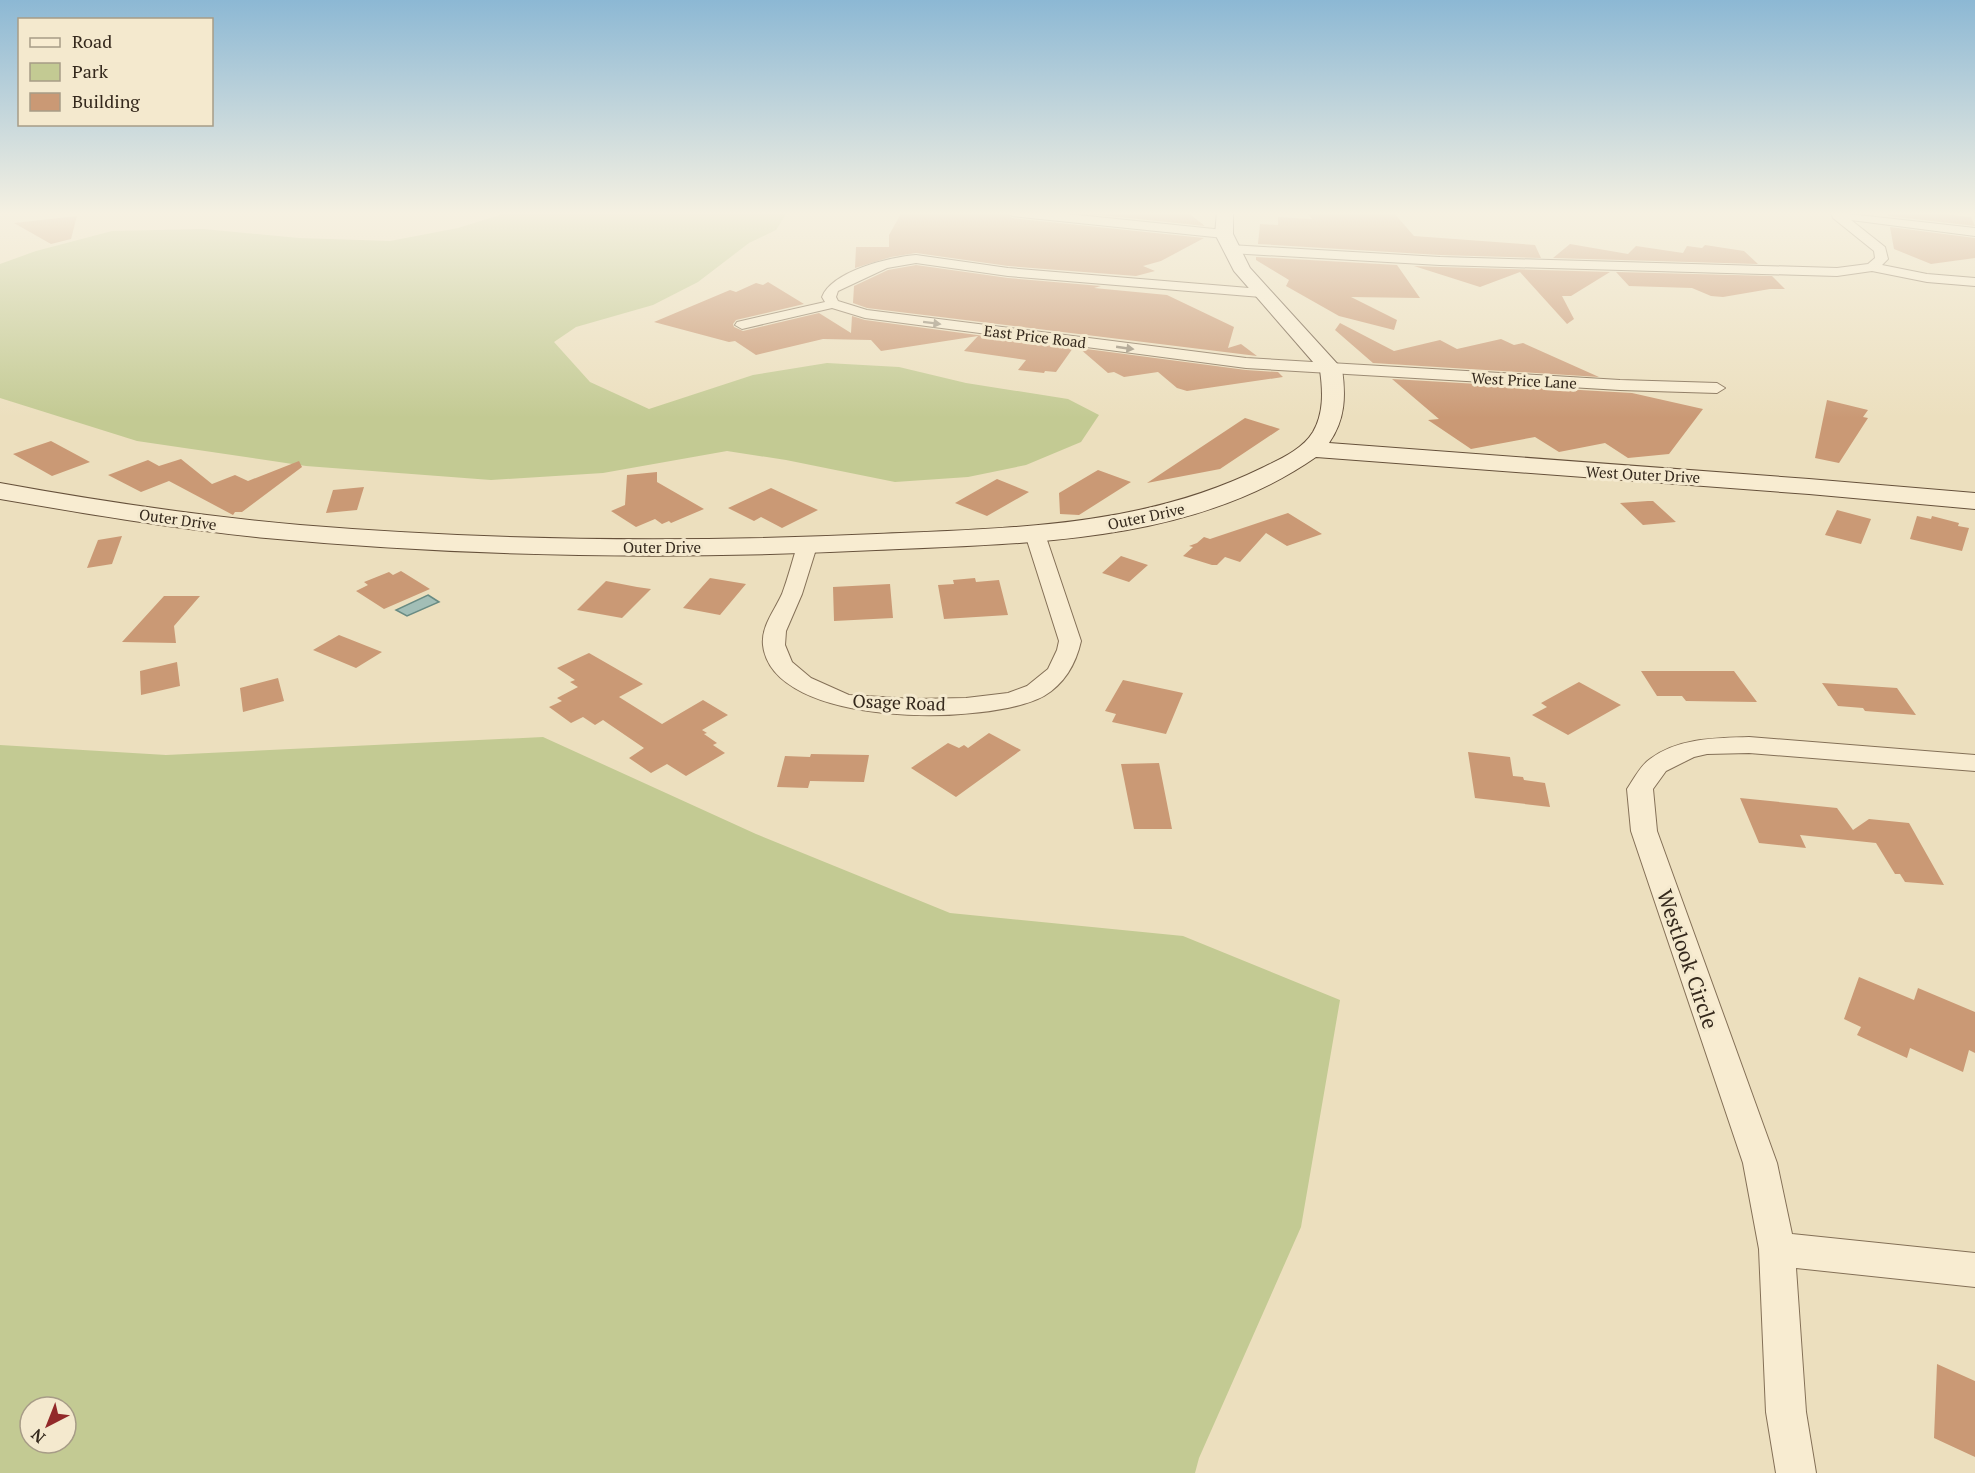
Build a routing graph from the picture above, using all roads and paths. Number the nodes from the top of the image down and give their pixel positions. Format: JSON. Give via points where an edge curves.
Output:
{"nodes":[{"id":1,"x":848,"y":281,"type":"edge"},
{"id":2,"x":1113,"y":281,"type":"edge"},
{"id":3,"x":1253,"y":281,"type":"edge"},
{"id":4,"x":1960,"y":281,"type":"edge"},
{"id":5,"x":1975,"y":282,"type":"edge"},
{"id":6,"x":1261,"y":293,"type":"junction"},
{"id":7,"x":833,"y":304,"type":"junction"},
{"id":8,"x":742,"y":326,"type":"dead end"},
{"id":9,"x":1331,"y":369,"type":"junction"},
{"id":10,"x":1717,"y":388,"type":"dead end"},
{"id":11,"x":1312,"y":449,"type":"junction"},
{"id":12,"x":0,"y":491,"type":"edge"},
{"id":13,"x":1975,"y":501,"type":"edge"},
{"id":14,"x":1035,"y":534,"type":"junction"},
{"id":15,"x":807,"y":546,"type":"junction"},
{"id":16,"x":1975,"y":763,"type":"edge"},
{"id":17,"x":1777,"y":1249,"type":"junction"},
{"id":18,"x":1975,"y":1270,"type":"edge"},
{"id":19,"x":1796,"y":1473,"type":"edge"}],
"edges":[{"from":1,"to":7,"type":"street","via":[[832,289],[829,297]]},
{"from":2,"to":6,"type":"street"},
{"from":3,"to":6,"type":"street"},
{"from":4,"to":5,"type":"street"},
{"from":6,"to":9,"type":"street"},
{"from":7,"to":8,"type":"street"},
{"from":7,"to":9,"type":"street","name":"East Price Road","one_way":true,"via":[[876,315],[1200,357]]},
{"from":9,"to":10,"type":"street","name":"West Price Lane"},
{"from":9,"to":11,"type":"street","via":[[1332,417]]},
{"from":11,"to":13,"type":"street","name":"West Outer Drive","via":[[1792,483]]},
{"from":11,"to":14,"type":"street","name":"Outer Drive","via":[[1257,481],[1196,505],[1125,521]]},
{"from":12,"to":15,"type":"street","name":"Outer Drive","via":[[219,524],[445,543]]},
{"from":14,"to":15,"type":"street","name":"Outer Drive"},
{"from":14,"to":15,"type":"street","name":"Osage Road","via":[[1070,641],[1062,668],[1041,688],[1010,701],[910,707],[848,702],[790,675],[778,661],[774,627],[791,595]]},
{"from":16,"to":17,"type":"street","name":"Westlook Circle","via":[[1749,745],[1707,746],[1657,765],[1640,789],[1644,831],[1760,1163]]},
{"from":17,"to":18,"type":"street"},
{"from":17,"to":19,"type":"street","name":"Westlook Circle","via":[[1786,1412]]}]}
